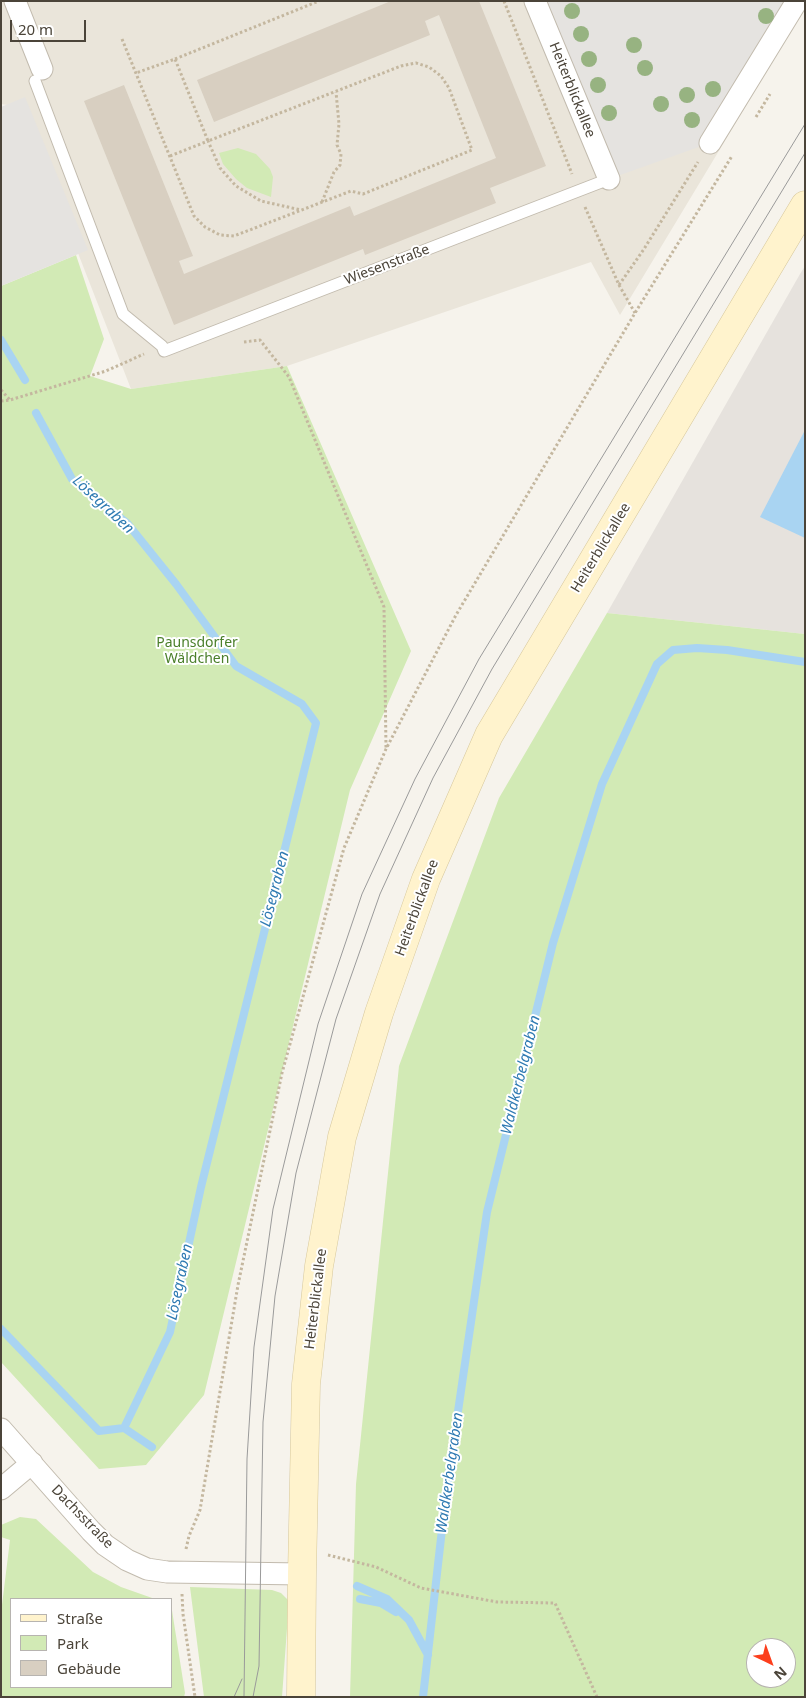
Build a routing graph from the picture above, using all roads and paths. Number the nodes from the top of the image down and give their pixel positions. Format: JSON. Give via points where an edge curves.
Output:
{"nodes":[{"id":1,"x":15,"y":1,"type":"edge"},
{"id":2,"x":319,"y":1,"type":"edge"},
{"id":3,"x":504,"y":1,"type":"edge"},
{"id":4,"x":535,"y":1,"type":"edge"},
{"id":5,"x":797,"y":1,"type":"edge"},
{"id":6,"x":122,"y":38,"type":"dead end"},
{"id":7,"x":175,"y":59,"type":"junction"},
{"id":8,"x":136,"y":73,"type":"junction"},
{"id":9,"x":38,"y":75,"type":"joint"},
{"id":10,"x":336,"y":92,"type":"junction"},
{"id":11,"x":772,"y":92,"type":"dead end"},
{"id":12,"x":752,"y":125,"type":"dead end"},
{"id":13,"x":208,"y":141,"type":"junction"},
{"id":14,"x":710,"y":143,"type":"joint"},
{"id":15,"x":736,"y":149,"type":"dead end"},
{"id":16,"x":170,"y":156,"type":"junction"},
{"id":17,"x":609,"y":179,"type":"joint"},
{"id":18,"x":579,"y":191,"type":"junction"},
{"id":19,"x":322,"y":202,"type":"junction"},
{"id":20,"x":805,"y":205,"type":"edge"},
{"id":21,"x":301,"y":210,"type":"junction"},
{"id":22,"x":619,"y":285,"type":"junction"},
{"id":23,"x":635,"y":313,"type":"junction"},
{"id":24,"x":241,"y":342,"type":"dead end"},
{"id":25,"x":163,"y":348,"type":"junction"},
{"id":26,"x":1,"y":390,"type":"edge"},
{"id":27,"x":10,"y":400,"type":"junction"},
{"id":28,"x":1,"y":401,"type":"edge"},
{"id":29,"x":386,"y":749,"type":"junction"},
{"id":30,"x":1,"y":1429,"type":"edge"},
{"id":31,"x":32,"y":1463,"type":"junction"},
{"id":32,"x":1,"y":1489,"type":"edge"},
{"id":33,"x":322,"y":1554,"type":"dead end"},
{"id":34,"x":181,"y":1572,"type":"junction"},
{"id":35,"x":302,"y":1574,"type":"junction"},
{"id":36,"x":195,"y":1697,"type":"edge"},
{"id":37,"x":301,"y":1697,"type":"edge"},
{"id":38,"x":597,"y":1697,"type":"edge"}],
"edges":[{"from":1,"to":9,"type":"street"},
{"from":2,"to":7,"type":"path"},
{"from":3,"to":18,"type":"path"},
{"from":4,"to":17,"type":"street","name":"Heiterblickallee"},
{"from":5,"to":14,"type":"street"},
{"from":6,"to":8,"type":"path"},
{"from":7,"to":8,"type":"path"},
{"from":7,"to":13,"type":"path"},
{"from":8,"to":16,"type":"path"},
{"from":9,"to":25,"type":"lane","via":[[123,314]]},
{"from":10,"to":13,"type":"path"},
{"from":10,"to":19,"type":"path","via":[[339,124],[336,145],[341,154],[340,165]]},
{"from":10,"to":19,"type":"path","via":[[401,66],[416,63],[429,68],[441,76],[449,88],[472,150],[363,194],[351,191]]},
{"from":11,"to":12,"type":"path"},
{"from":13,"to":16,"type":"path"},
{"from":13,"to":21,"type":"path","via":[[220,168],[236,186],[261,201]]},
{"from":14,"to":22,"type":"path"},
{"from":15,"to":23,"type":"path"},
{"from":16,"to":21,"type":"path","via":[[194,216],[205,227],[220,234],[234,236]]},
{"from":17,"to":18,"type":"lane","name":"Wiesenstraße"},
{"from":18,"to":22,"type":"path"},
{"from":18,"to":25,"type":"lane","name":"Wiesenstraße"},
{"from":19,"to":21,"type":"path"},
{"from":20,"to":35,"type":"main road","name":"Heiterblickallee","via":[[489,735],[426,879],[379,1013],[342,1137],[320,1257],[306,1384]]},
{"from":22,"to":23,"type":"path"},
{"from":23,"to":29,"type":"path","via":[[456,615]]},
{"from":24,"to":29,"type":"path","via":[[260,340],[289,377],[384,607]]},
{"from":25,"to":27,"type":"path"},
{"from":26,"to":27,"type":"path"},
{"from":27,"to":28,"type":"path"},
{"from":29,"to":34,"type":"path","via":[[344,848],[282,1073],[238,1284],[200,1510],[189,1536]]},
{"from":30,"to":31,"type":"street","name":"Dachsstraße"},
{"from":31,"to":32,"type":"street"},
{"from":31,"to":34,"type":"street","name":"Dachsstraße","via":[[105,1545],[147,1569]]},
{"from":33,"to":38,"type":"path","via":[[376,1566],[421,1588],[497,1602],[555,1603]]},
{"from":34,"to":35,"type":"street","name":"Dachsstraße"},
{"from":34,"to":36,"type":"path","via":[[183,1614]]},
{"from":35,"to":37,"type":"main road","name":"Heiterblickallee"}]}
